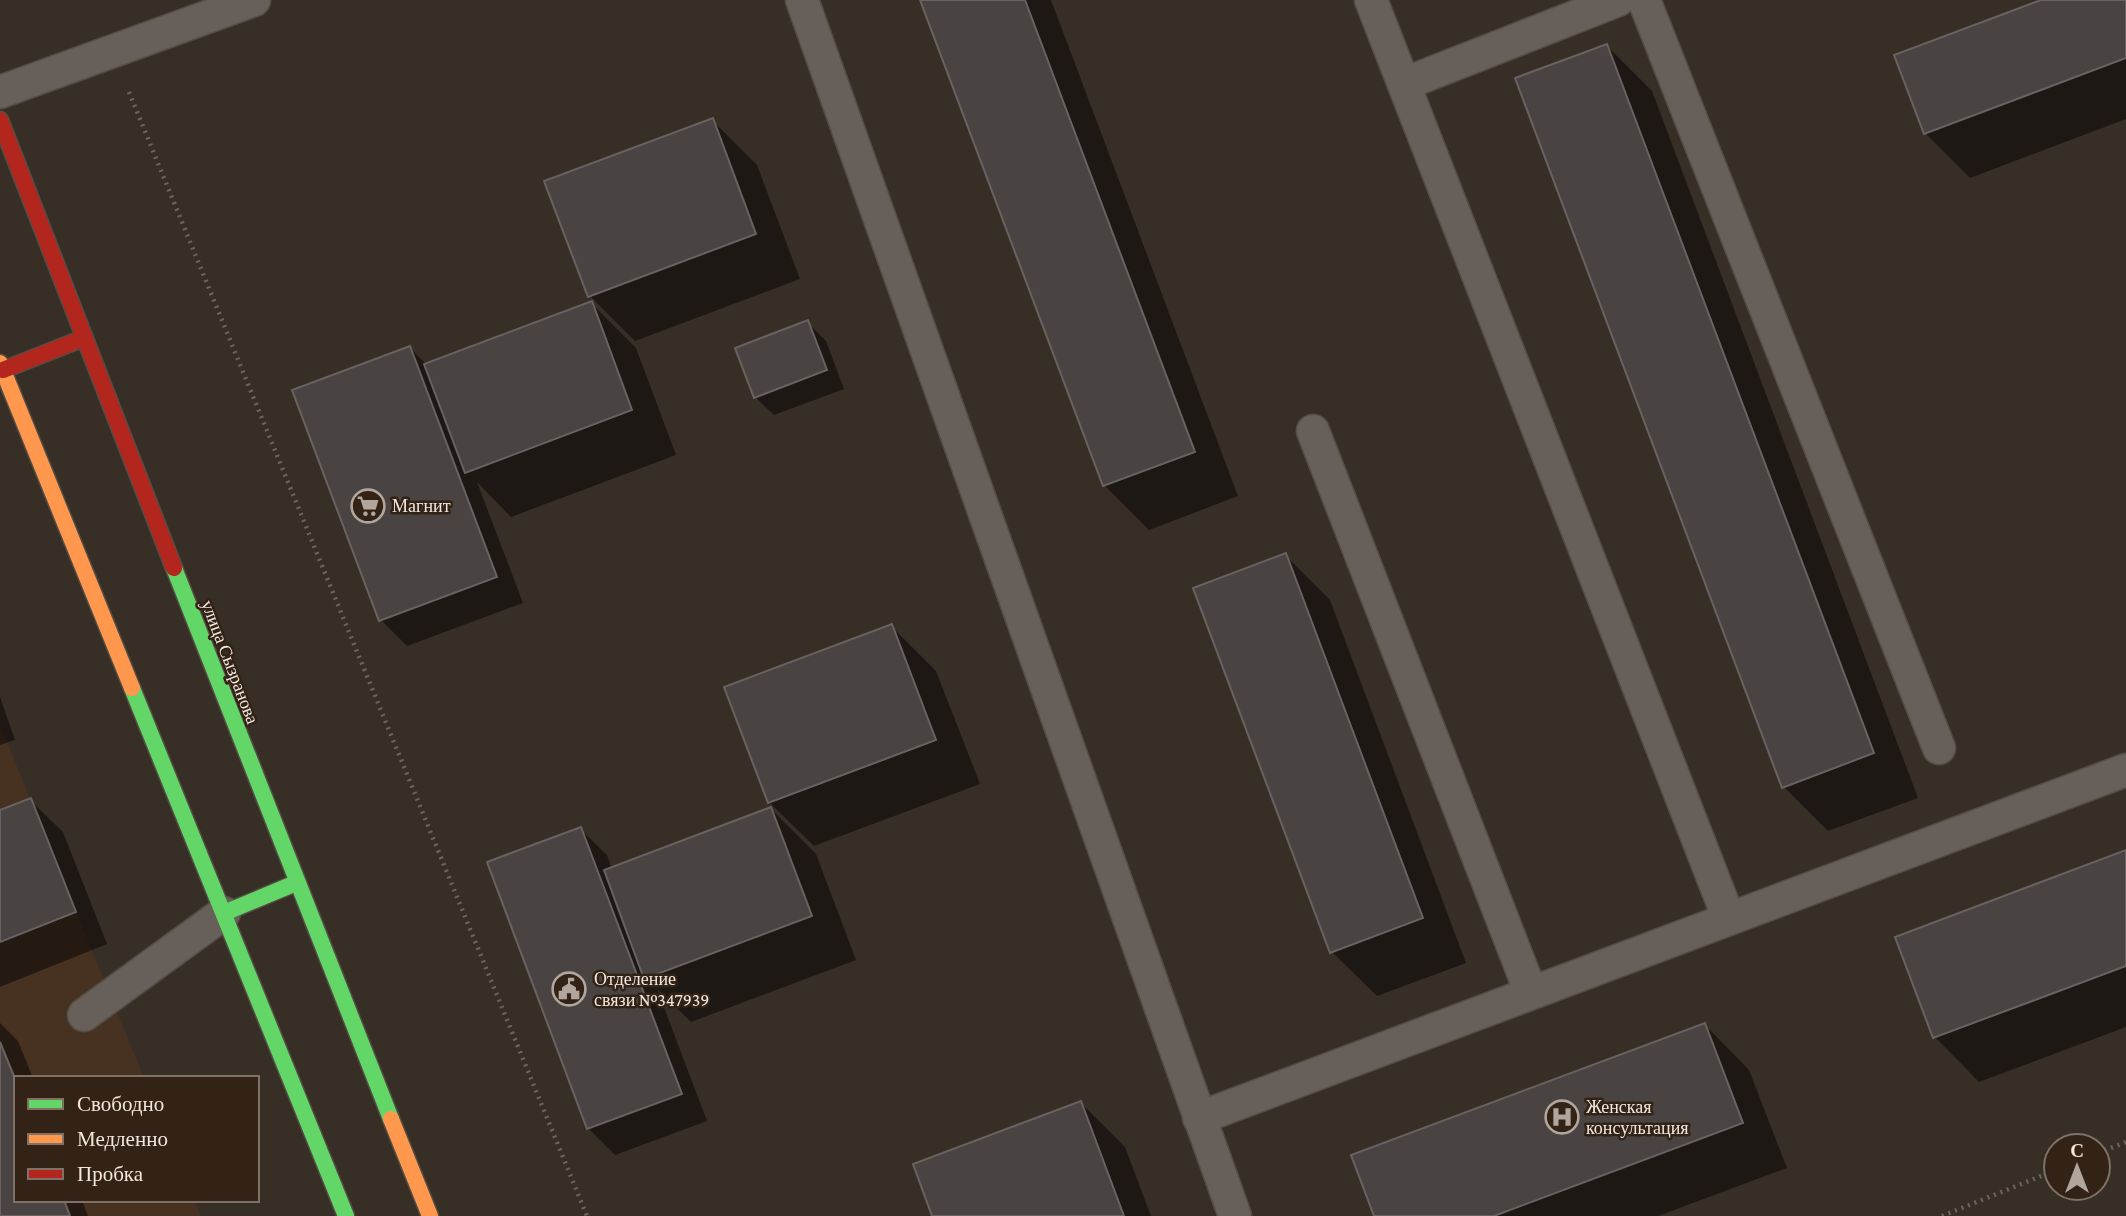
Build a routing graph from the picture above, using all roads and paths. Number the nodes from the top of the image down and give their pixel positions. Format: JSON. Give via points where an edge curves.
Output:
{"nodes":[{"id":1,"x":254,"y":0,"type":"edge"},
{"id":2,"x":802,"y":0,"type":"edge"},
{"id":3,"x":1371,"y":0,"type":"edge"},
{"id":4,"x":1618,"y":0,"type":"edge"},
{"id":5,"x":1644,"y":0,"type":"edge"},
{"id":6,"x":113,"y":51,"type":"junction"},
{"id":7,"x":1404,"y":84,"type":"junction"},
{"id":8,"x":0,"y":92,"type":"edge"},
{"id":9,"x":0,"y":120,"type":"edge"},
{"id":10,"x":84,"y":338,"type":"junction"},
{"id":11,"x":1,"y":368,"type":"edge"},
{"id":12,"x":1313,"y":431,"type":"dead end"},
{"id":13,"x":1939,"y":748,"type":"dead end"},
{"id":14,"x":2126,"y":770,"type":"edge"},
{"id":15,"x":296,"y":883,"type":"junction"},
{"id":16,"x":224,"y":913,"type":"junction"},
{"id":17,"x":1729,"y":919,"type":"junction"},
{"id":18,"x":1531,"y":993,"type":"junction"},
{"id":19,"x":84,"y":1015,"type":"dead end"},
{"id":20,"x":1199,"y":1118,"type":"junction"},
{"id":21,"x":2042,"y":1176,"type":"edge"},
{"id":22,"x":346,"y":1216,"type":"edge"},
{"id":23,"x":430,"y":1216,"type":"edge"},
{"id":24,"x":587,"y":1216,"type":"edge"},
{"id":25,"x":1235,"y":1216,"type":"edge"},
{"id":26,"x":1942,"y":1216,"type":"edge"}],
"edges":[{"from":1,"to":6,"type":"lane"},
{"from":2,"to":20,"type":"lane"},
{"from":3,"to":7,"type":"lane"},
{"from":4,"to":7,"type":"lane"},
{"from":5,"to":13,"type":"lane"},
{"from":6,"to":8,"type":"lane"},
{"from":6,"to":24,"type":"path"},
{"from":7,"to":17,"type":"lane"},
{"from":9,"to":10,"type":"main road","name":"улица Сызранова"},
{"from":10,"to":11,"type":"main road"},
{"from":10,"to":15,"type":"main road","name":"улица Сызранова"},
{"from":11,"to":16,"type":"main road"},
{"from":12,"to":18,"type":"lane"},
{"from":14,"to":17,"type":"lane"},
{"from":15,"to":16,"type":"main road"},
{"from":15,"to":23,"type":"main road","name":"улица Сызранова"},
{"from":16,"to":19,"type":"lane"},
{"from":16,"to":22,"type":"main road"},
{"from":17,"to":18,"type":"lane"},
{"from":18,"to":20,"type":"lane"},
{"from":20,"to":25,"type":"lane"},
{"from":21,"to":26,"type":"path"}]}
